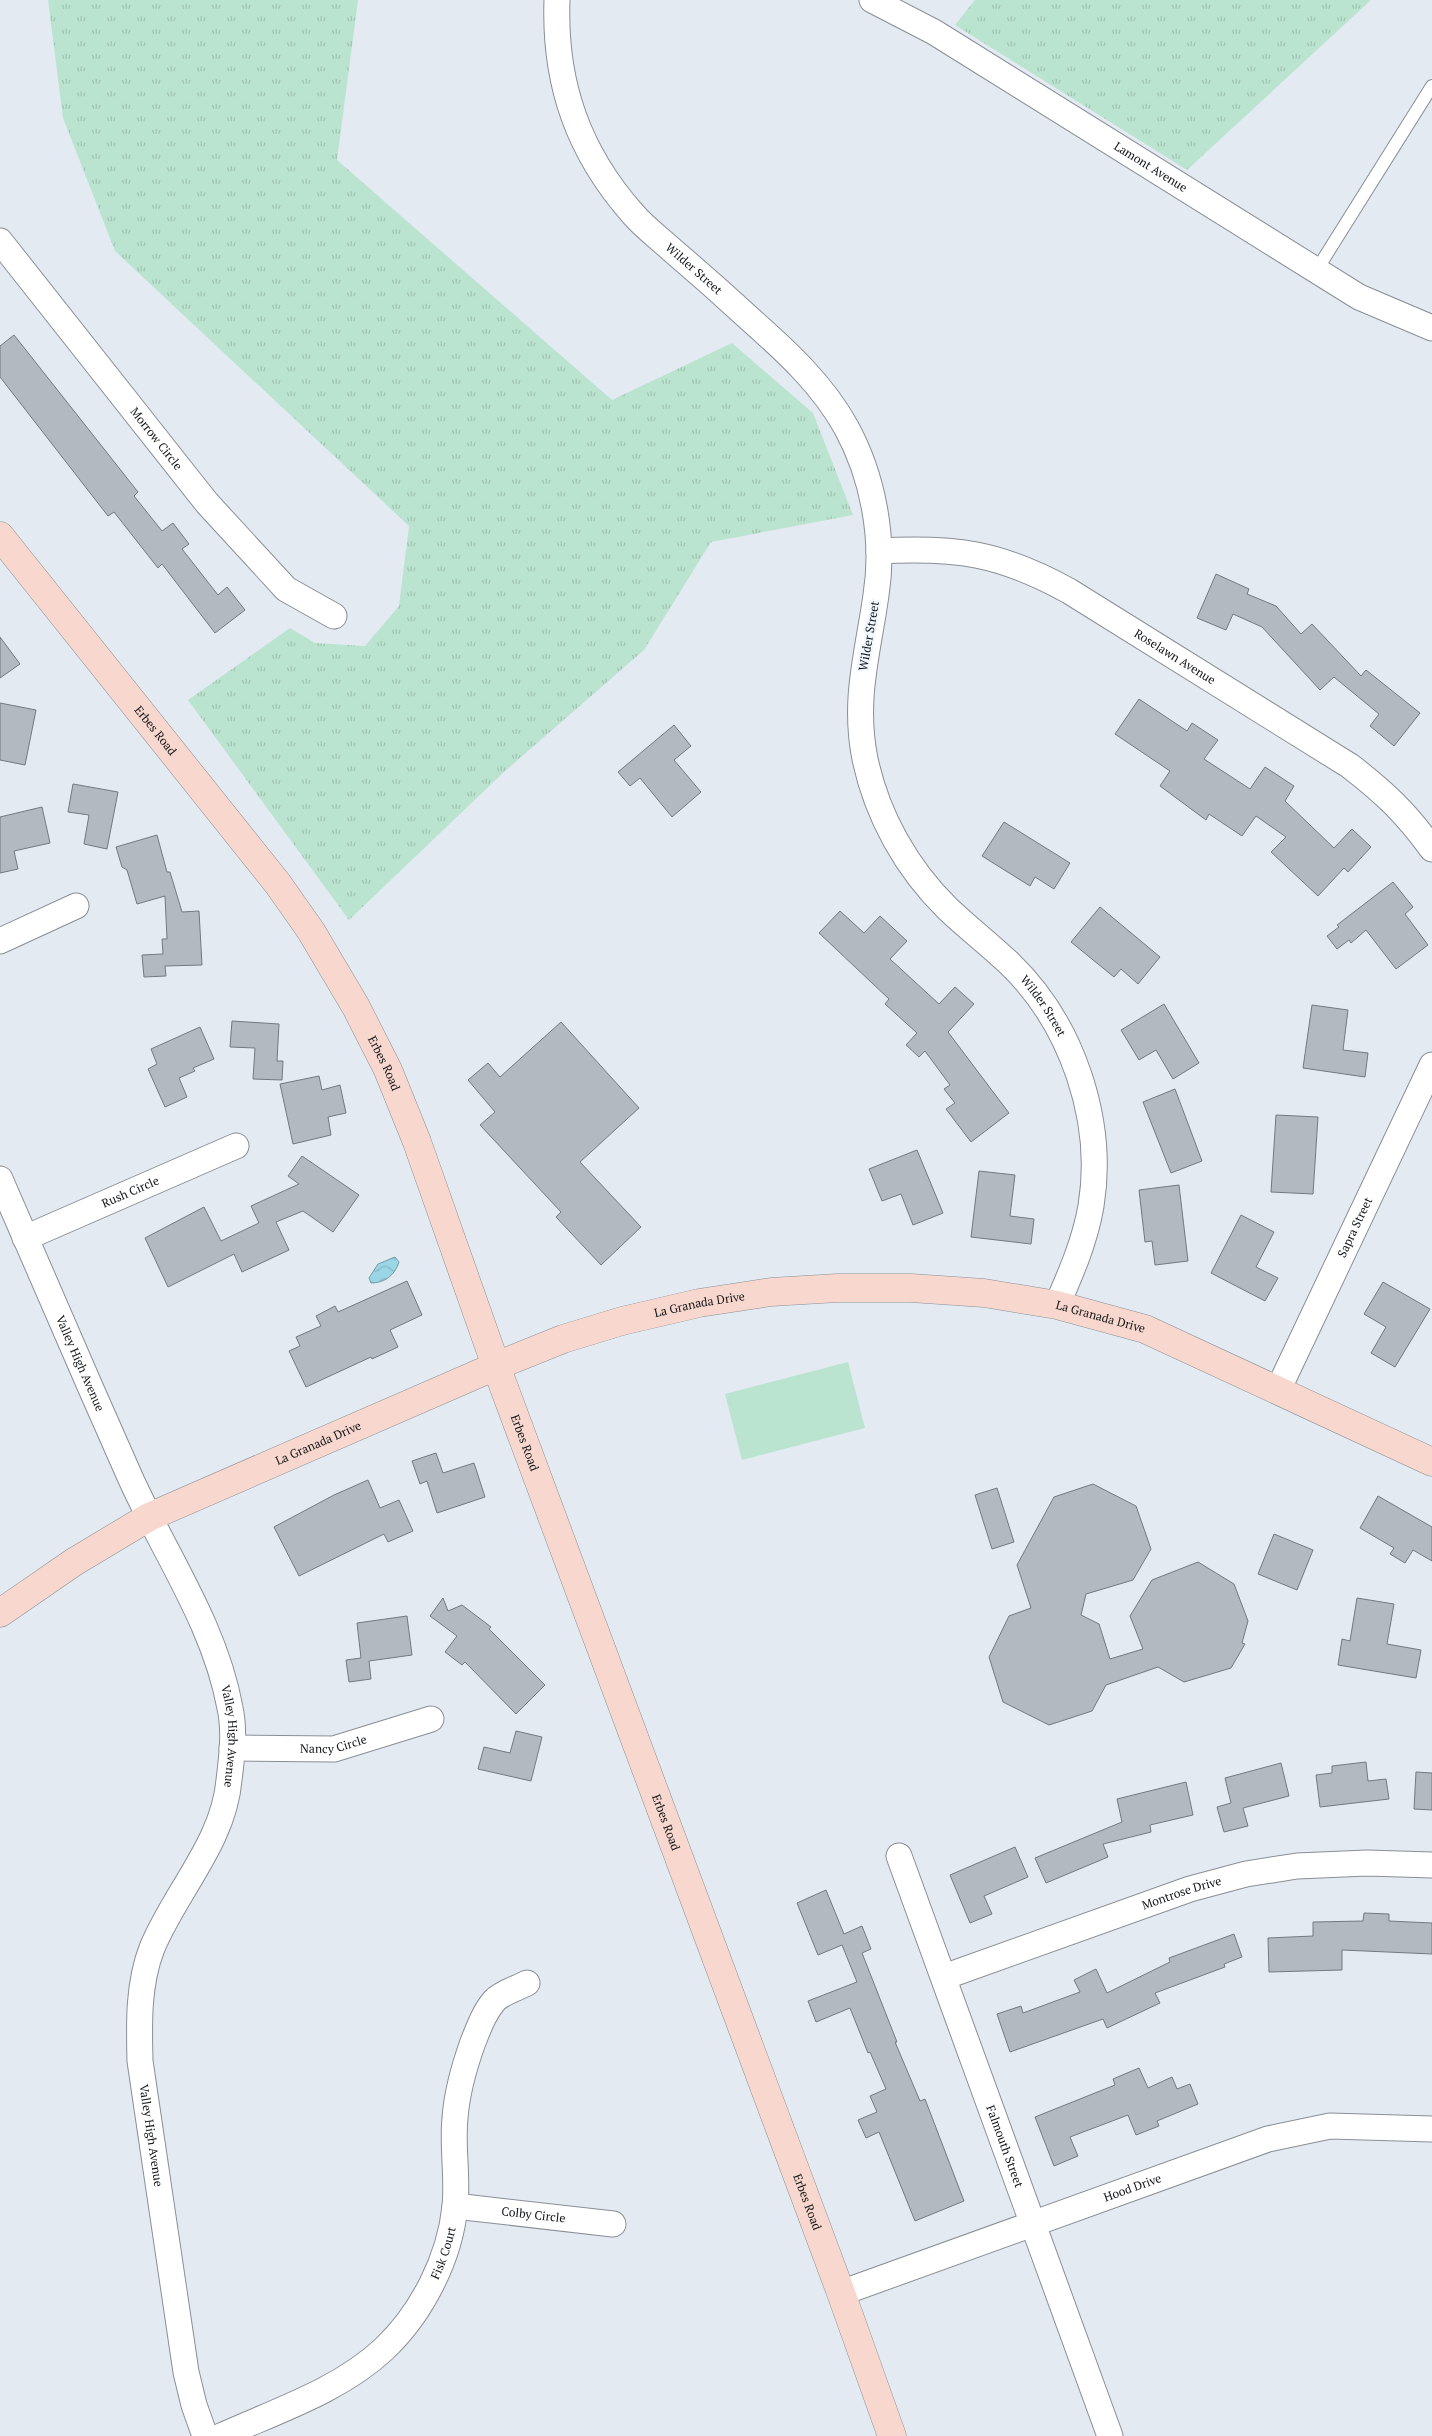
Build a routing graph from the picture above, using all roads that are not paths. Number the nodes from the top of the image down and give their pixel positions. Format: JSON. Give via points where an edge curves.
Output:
{"nodes":[{"id":1,"x":556,"y":0,"type":"edge"},
{"id":2,"x":872,"y":0,"type":"edge"},
{"id":3,"x":1432,"y":86,"type":"edge"},
{"id":4,"x":0,"y":241,"type":"edge"},
{"id":5,"x":1316,"y":271,"type":"junction"},
{"id":6,"x":1432,"y":328,"type":"edge"},
{"id":7,"x":0,"y":536,"type":"edge"},
{"id":8,"x":879,"y":551,"type":"junction"},
{"id":9,"x":334,"y":616,"type":"dead end"},
{"id":10,"x":1432,"y":850,"type":"edge"},
{"id":11,"x":76,"y":906,"type":"dead end"},
{"id":12,"x":0,"y":941,"type":"edge"},
{"id":13,"x":1432,"y":1065,"type":"edge"},
{"id":14,"x":236,"y":1146,"type":"dead end"},
{"id":15,"x":0,"y":1179,"type":"edge"},
{"id":16,"x":26,"y":1238,"type":"junction"},
{"id":17,"x":1057,"y":1305,"type":"junction"},
{"id":18,"x":496,"y":1366,"type":"junction"},
{"id":19,"x":1278,"y":1390,"type":"junction"},
{"id":20,"x":1432,"y":1462,"type":"edge"},
{"id":21,"x":149,"y":1517,"type":"junction"},
{"id":22,"x":0,"y":1613,"type":"edge"},
{"id":23,"x":431,"y":1718,"type":"dead end"},
{"id":24,"x":232,"y":1748,"type":"junction"},
{"id":25,"x":899,"y":1856,"type":"dead end"},
{"id":26,"x":1432,"y":1865,"type":"edge"},
{"id":27,"x":944,"y":1977,"type":"junction"},
{"id":28,"x":527,"y":1983,"type":"dead end"},
{"id":29,"x":1432,"y":2129,"type":"edge"},
{"id":30,"x":455,"y":2206,"type":"junction"},
{"id":31,"x":612,"y":2224,"type":"dead end"},
{"id":32,"x":1034,"y":2224,"type":"junction"},
{"id":33,"x":841,"y":2294,"type":"junction"},
{"id":34,"x":205,"y":2436,"type":"edge"},
{"id":35,"x":221,"y":2436,"type":"edge"},
{"id":36,"x":892,"y":2436,"type":"edge"},
{"id":37,"x":1110,"y":2436,"type":"edge"}],
"edges":[{"from":1,"to":8,"type":"street","name":"Wilder Street","via":[[557,47],[567,100],[594,163],[635,217],[789,353],[825,393],[862,463],[873,503]]},
{"from":2,"to":5,"type":"street","name":"Lamont Avenue","via":[[934,32]]},
{"from":3,"to":5,"type":"lane"},
{"from":4,"to":9,"type":"street","name":"Morrow Circle","via":[[207,503],[286,589]]},
{"from":5,"to":6,"type":"street","name":"Lamont Avenue","via":[[1359,297]]},
{"from":7,"to":18,"type":"main road","name":"Erbes Road","via":[[278,884],[311,931],[356,1007],[388,1070],[417,1142]]},
{"from":8,"to":10,"type":"street","name":"Roselawn Avenue","via":[[926,549],[964,552],[1001,560],[1054,583],[1350,766],[1384,792],[1411,820]]},
{"from":8,"to":17,"type":"street","name":"Wilder Street","via":[[877,592],[863,664],[860,703],[865,758],[878,806],[899,848],[925,884],[1012,966],[1042,1002],[1067,1044],[1086,1097],[1094,1152],[1091,1204],[1079,1256]]},
{"from":11,"to":12,"type":"street"},
{"from":13,"to":19,"type":"street","name":"Sapra Street"},
{"from":14,"to":16,"type":"street","name":"Rush Circle"},
{"from":15,"to":16,"type":"street","name":"Valley High Avenue"},
{"from":16,"to":21,"type":"street","name":"Valley High Avenue"},
{"from":17,"to":18,"type":"main road","name":"La Granada Drive","via":[[911,1288],[771,1292],[699,1303],[622,1321],[563,1339]]},
{"from":17,"to":19,"type":"main road","name":"La Granada Drive","via":[[1145,1329]]},
{"from":18,"to":21,"type":"main road","name":"La Granada Drive"},
{"from":18,"to":33,"type":"main road","name":"Erbes Road"},
{"from":19,"to":20,"type":"main road","name":"La Granada Drive"},
{"from":21,"to":22,"type":"main road","name":"La Granada Drive","via":[[74,1562]]},
{"from":21,"to":24,"type":"street","name":"Valley High Avenue","via":[[219,1662],[231,1710]]},
{"from":23,"to":24,"type":"street","name":"Nancy Circle","via":[[334,1749]]},
{"from":24,"to":34,"type":"street","name":"Valley High Avenue","via":[[228,1791],[219,1820],[152,1948],[143,1984],[139,2021],[140,2061],[186,2372]]},
{"from":25,"to":27,"type":"street","name":"Falmouth Street"},
{"from":26,"to":27,"type":"street","name":"Montrose Drive","via":[[1297,1866],[1246,1874],[1190,1888]]},
{"from":27,"to":32,"type":"street","name":"Falmouth Street"},
{"from":28,"to":30,"type":"street","name":"Fisk Court","via":[[495,2000],[482,2020],[461,2073],[454,2120]]},
{"from":29,"to":32,"type":"street","name":"Hood Drive","via":[[1330,2126],[1268,2139]]},
{"from":30,"to":31,"type":"street","name":"Colby Circle"},
{"from":30,"to":35,"type":"street","name":"Fisk Court","via":[[448,2243],[432,2284],[412,2317],[385,2348],[332,2386]]},
{"from":32,"to":33,"type":"street","name":"Hood Drive"},
{"from":32,"to":37,"type":"street","name":"Falmouth Street"},
{"from":33,"to":36,"type":"main road","name":"Erbes Road"}]}
